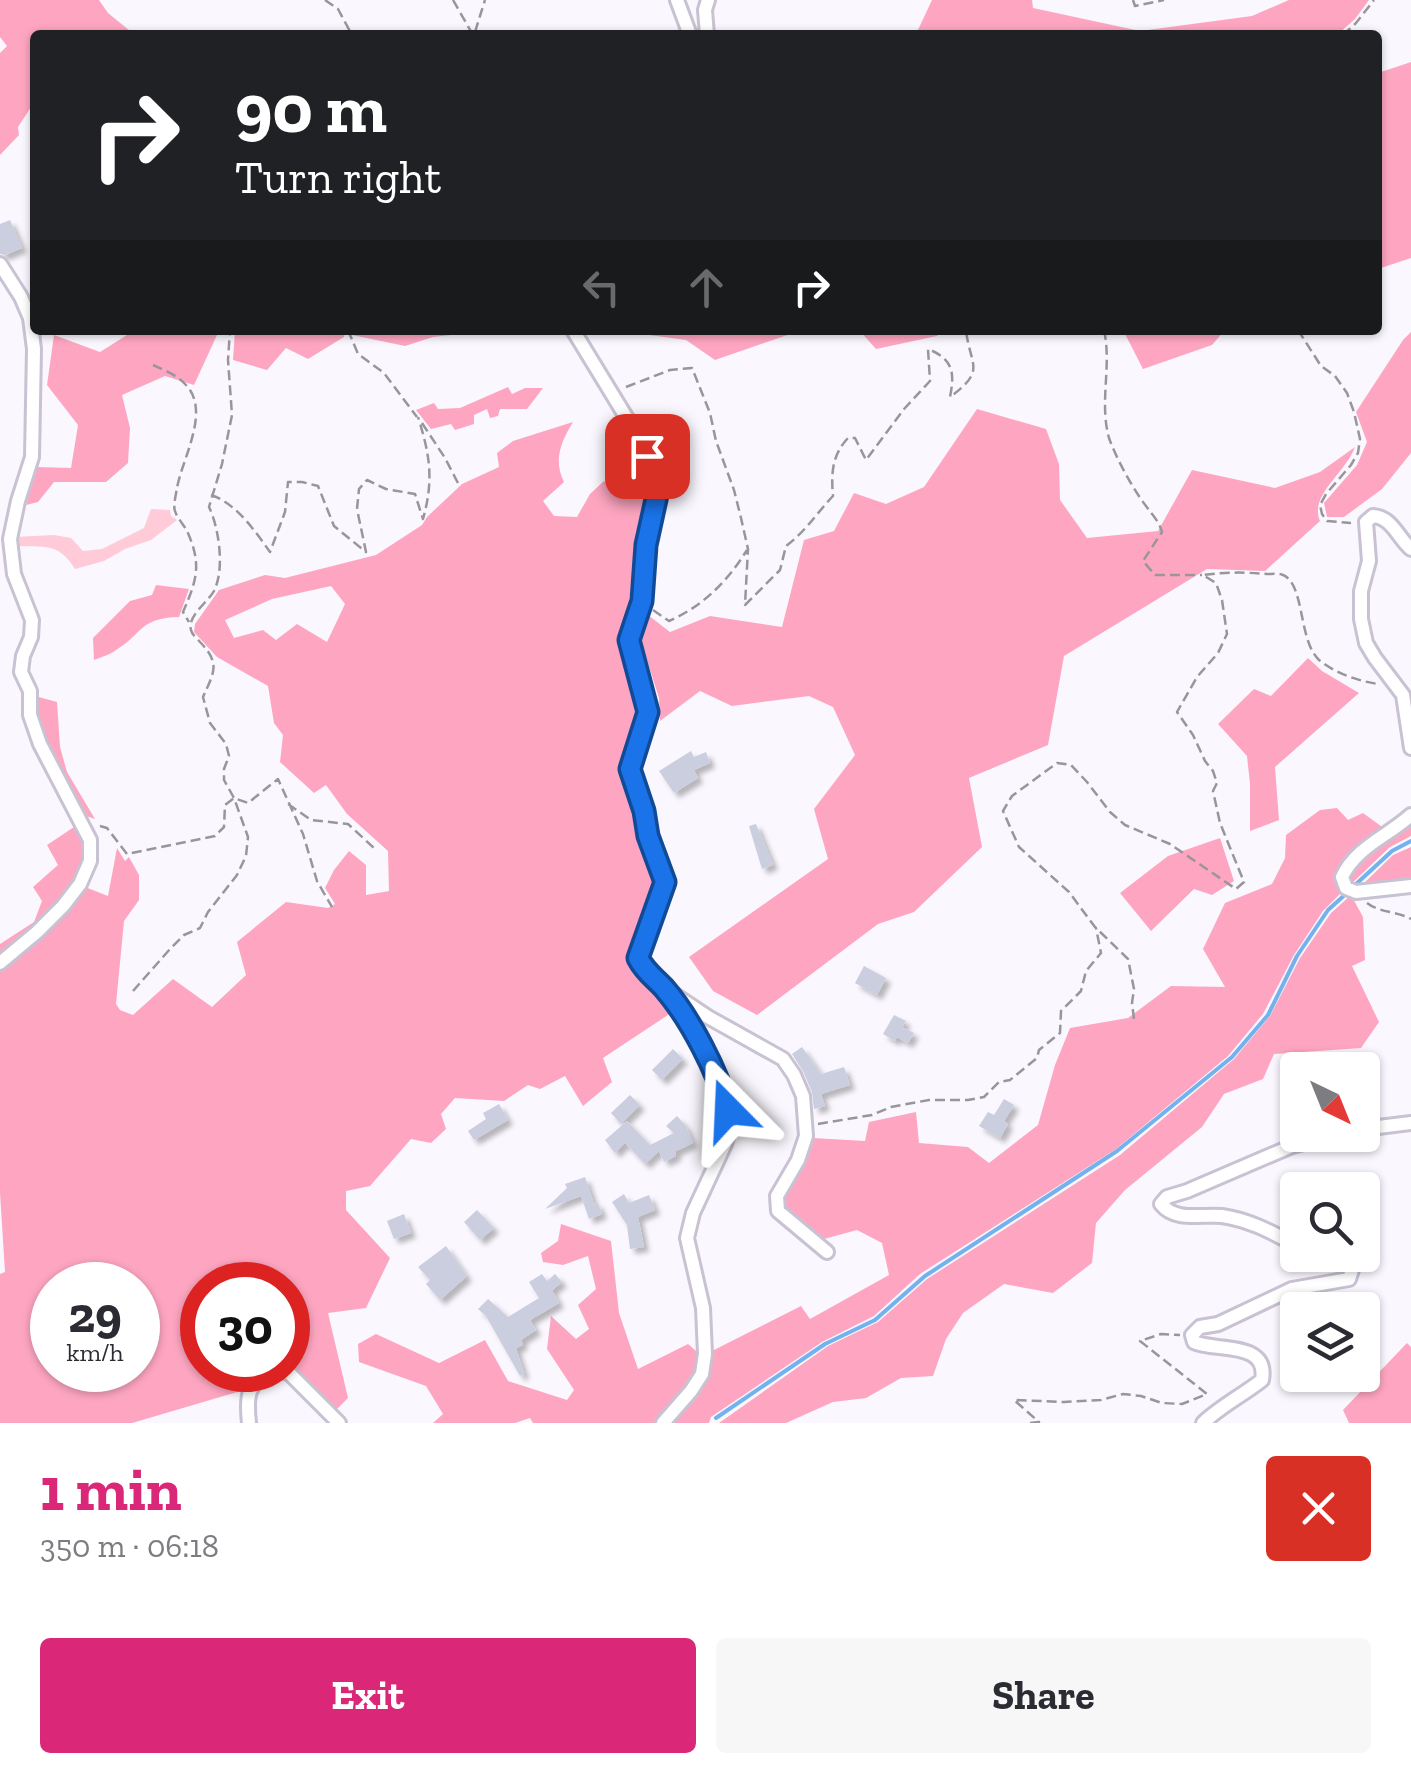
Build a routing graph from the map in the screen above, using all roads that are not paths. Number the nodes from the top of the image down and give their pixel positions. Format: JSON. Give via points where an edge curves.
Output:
{"nodes":[{"id":1,"x":676,"y":0,"type":"edge"},
{"id":2,"x":708,"y":0,"type":"edge"},
{"id":3,"x":688,"y":30,"type":"edge"},
{"id":4,"x":707,"y":30,"type":"edge"},
{"id":5,"x":0,"y":264,"type":"edge"},
{"id":6,"x":30,"y":318,"type":"edge"},
{"id":7,"x":32,"y":335,"type":"edge"},
{"id":8,"x":576,"y":335,"type":"edge"},
{"id":9,"x":1411,"y":549,"type":"edge"},
{"id":10,"x":1411,"y":748,"type":"edge"},
{"id":11,"x":1411,"y":815,"type":"edge"},
{"id":12,"x":1411,"y":886,"type":"edge"},
{"id":13,"x":0,"y":963,"type":"edge"},
{"id":14,"x":663,"y":987,"type":"junction"},
{"id":15,"x":1411,"y":1123,"type":"edge"},
{"id":16,"x":1380,"y":1126,"type":"edge"},
{"id":17,"x":1280,"y":1151,"type":"edge"},
{"id":18,"x":1280,"y":1238,"type":"edge"},
{"id":19,"x":826,"y":1252,"type":"dead end"},
{"id":20,"x":1351,"y":1272,"type":"edge"},
{"id":21,"x":250,"y":1392,"type":"edge"},
{"id":22,"x":309,"y":1392,"type":"edge"},
{"id":23,"x":249,"y":1423,"type":"edge"},
{"id":24,"x":339,"y":1423,"type":"edge"},
{"id":25,"x":663,"y":1423,"type":"edge"},
{"id":26,"x":1204,"y":1423,"type":"edge"}],
"edges":[{"from":1,"to":3,"type":"street"},
{"from":2,"to":4,"type":"street"},
{"from":5,"to":6,"type":"street"},
{"from":7,"to":13,"type":"street","via":[[32,457],[10,539],[14,574],[32,620],[20,672],[40,744],[90,840],[90,861],[80,884]]},
{"from":8,"to":14,"type":"street","via":[[634,430],[657,495],[642,601],[629,640],[648,712],[630,769],[665,882],[638,958]]},
{"from":9,"to":10,"type":"street","via":[[1381,516],[1366,522],[1361,619],[1374,658],[1403,695]]},
{"from":11,"to":12,"type":"street","via":[[1365,848],[1342,877],[1356,892]]},
{"from":14,"to":19,"type":"street","via":[[783,1058],[794,1075],[806,1126],[803,1150],[777,1196],[778,1211]]},
{"from":14,"to":25,"type":"street","via":[[716,1074],[730,1129],[687,1238],[703,1308],[702,1374]]},
{"from":15,"to":16,"type":"street"},
{"from":17,"to":18,"type":"street","via":[[1161,1204],[1176,1216],[1223,1216]]},
{"from":20,"to":26,"type":"street","via":[[1349,1279],[1292,1289],[1192,1335],[1203,1346],[1239,1348],[1264,1371],[1262,1380]]},
{"from":21,"to":23,"type":"street"},
{"from":22,"to":24,"type":"street"}]}
